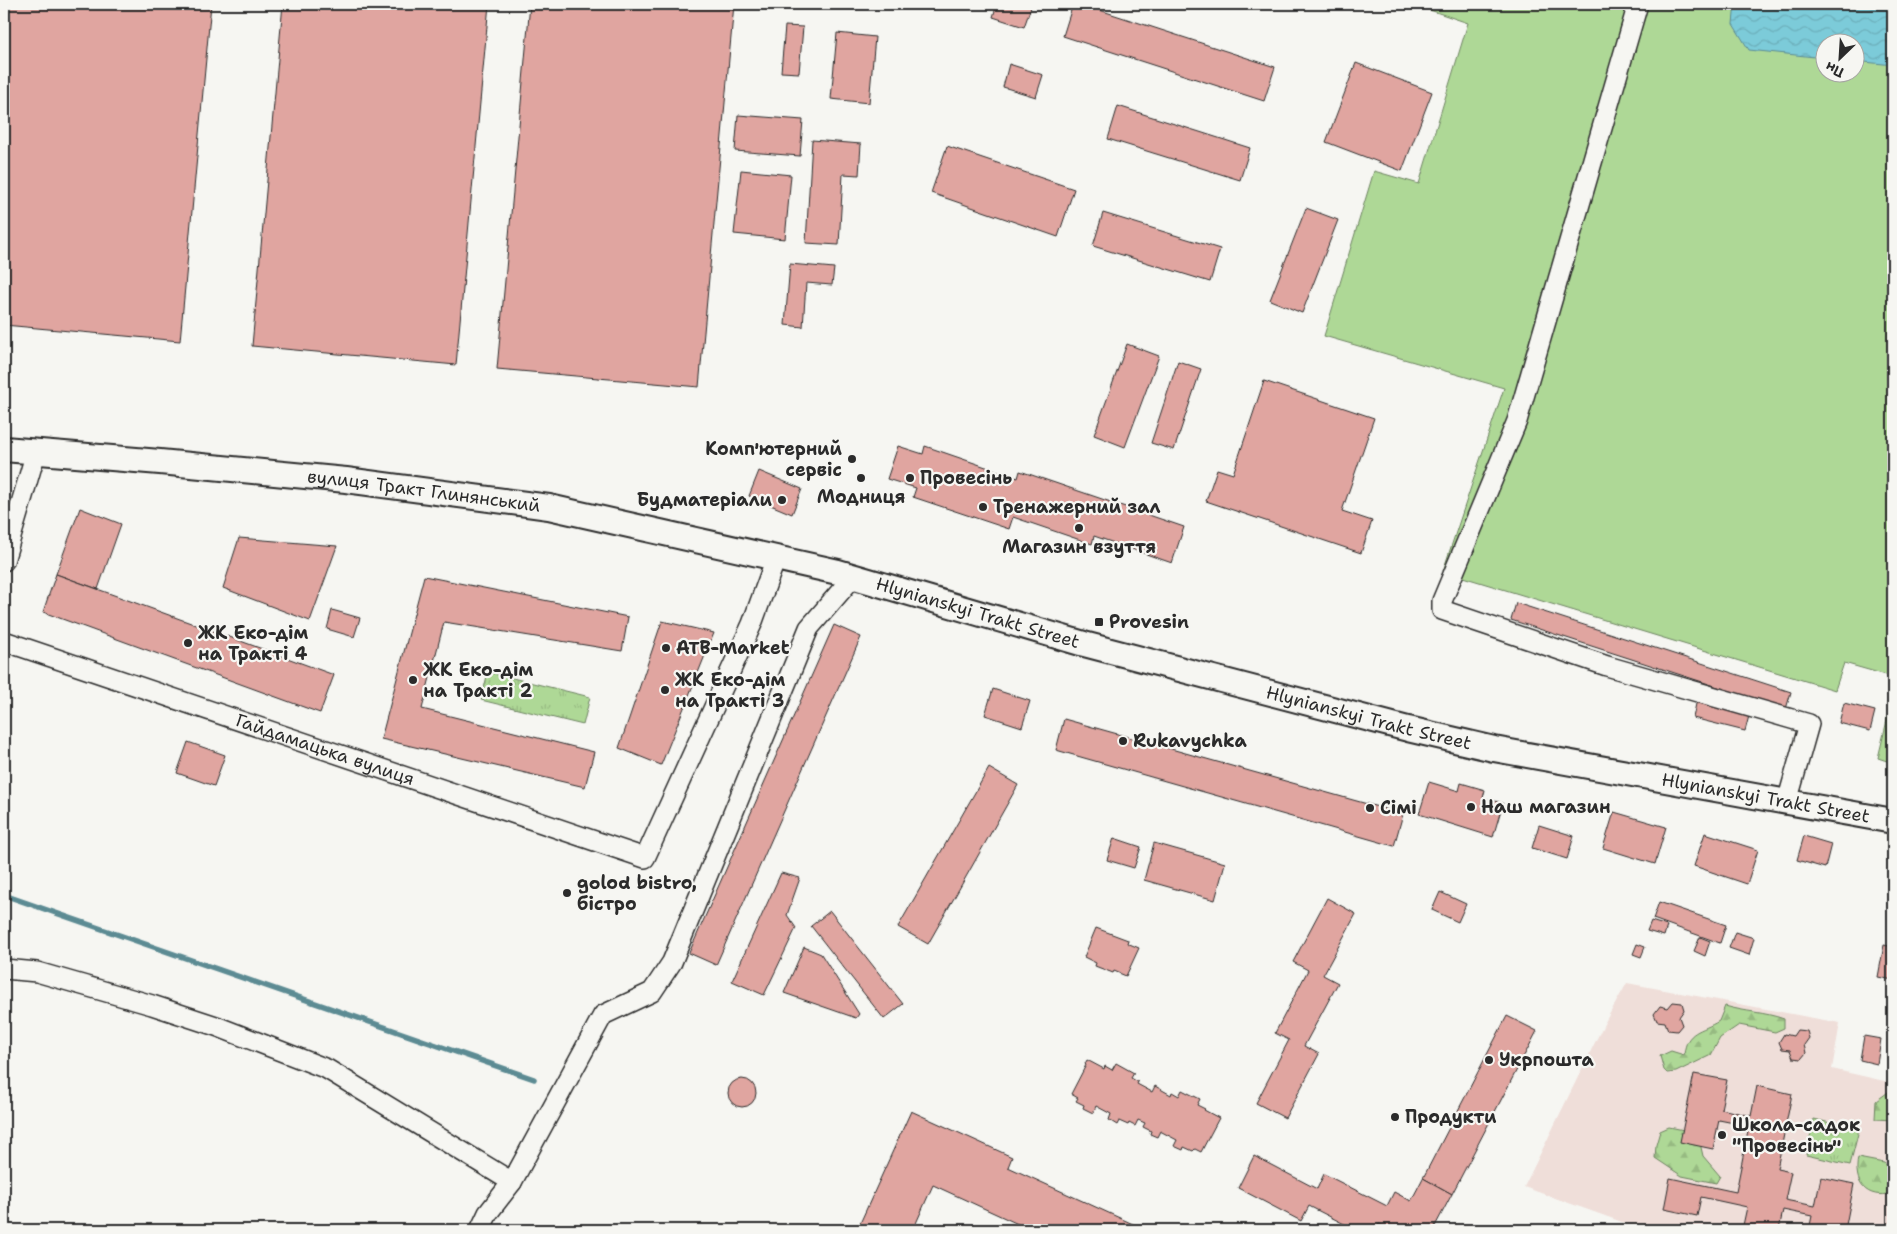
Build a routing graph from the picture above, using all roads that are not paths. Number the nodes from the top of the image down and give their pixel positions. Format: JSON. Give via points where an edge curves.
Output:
{"nodes":[{"id":1,"x":1638,"y":4,"type":"edge"},
{"id":2,"x":4,"y":449,"type":"edge"},
{"id":3,"x":36,"y":452,"type":"junction"},
{"id":4,"x":776,"y":558,"type":"junction"},
{"id":5,"x":4,"y":561,"type":"edge"},
{"id":6,"x":846,"y":575,"type":"junction"},
{"id":7,"x":4,"y":642,"type":"edge"},
{"id":8,"x":1787,"y":802,"type":"junction"},
{"id":9,"x":1893,"y":821,"type":"edge"},
{"id":10,"x":4,"y":969,"type":"edge"},
{"id":11,"x":512,"y":1182,"type":"junction"},
{"id":12,"x":480,"y":1230,"type":"edge"}],
"edges":[{"from":1,"to":8,"type":"street","via":[[1517,420],[1442,601],[1442,610],[1607,666],[1809,724]]},
{"from":2,"to":3,"type":"main road","name":"вулиця Тракт Глинянський"},
{"from":3,"to":4,"type":"main road","name":"вулиця Тракт Глинянський","via":[[346,480],[549,507]]},
{"from":3,"to":5,"type":"street"},
{"from":4,"to":6,"type":"main road","name":"вулиця Тракт Глинянський"},
{"from":4,"to":7,"type":"street","name":"Гайдамацька вулиця","via":[[752,624],[645,858]]},
{"from":6,"to":8,"type":"main road","name":"Hlynianskyi Trakt Street","via":[[1084,644],[1408,729],[1494,749]]},
{"from":6,"to":11,"type":"street","via":[[809,628],[672,962],[652,992],[603,1015]]},
{"from":8,"to":9,"type":"main road","name":"Hlynianskyi Trakt Street"},
{"from":10,"to":11,"type":"street","via":[[37,972],[152,1005],[327,1069]]},
{"from":11,"to":12,"type":"street","via":[[488,1213]]}]}
